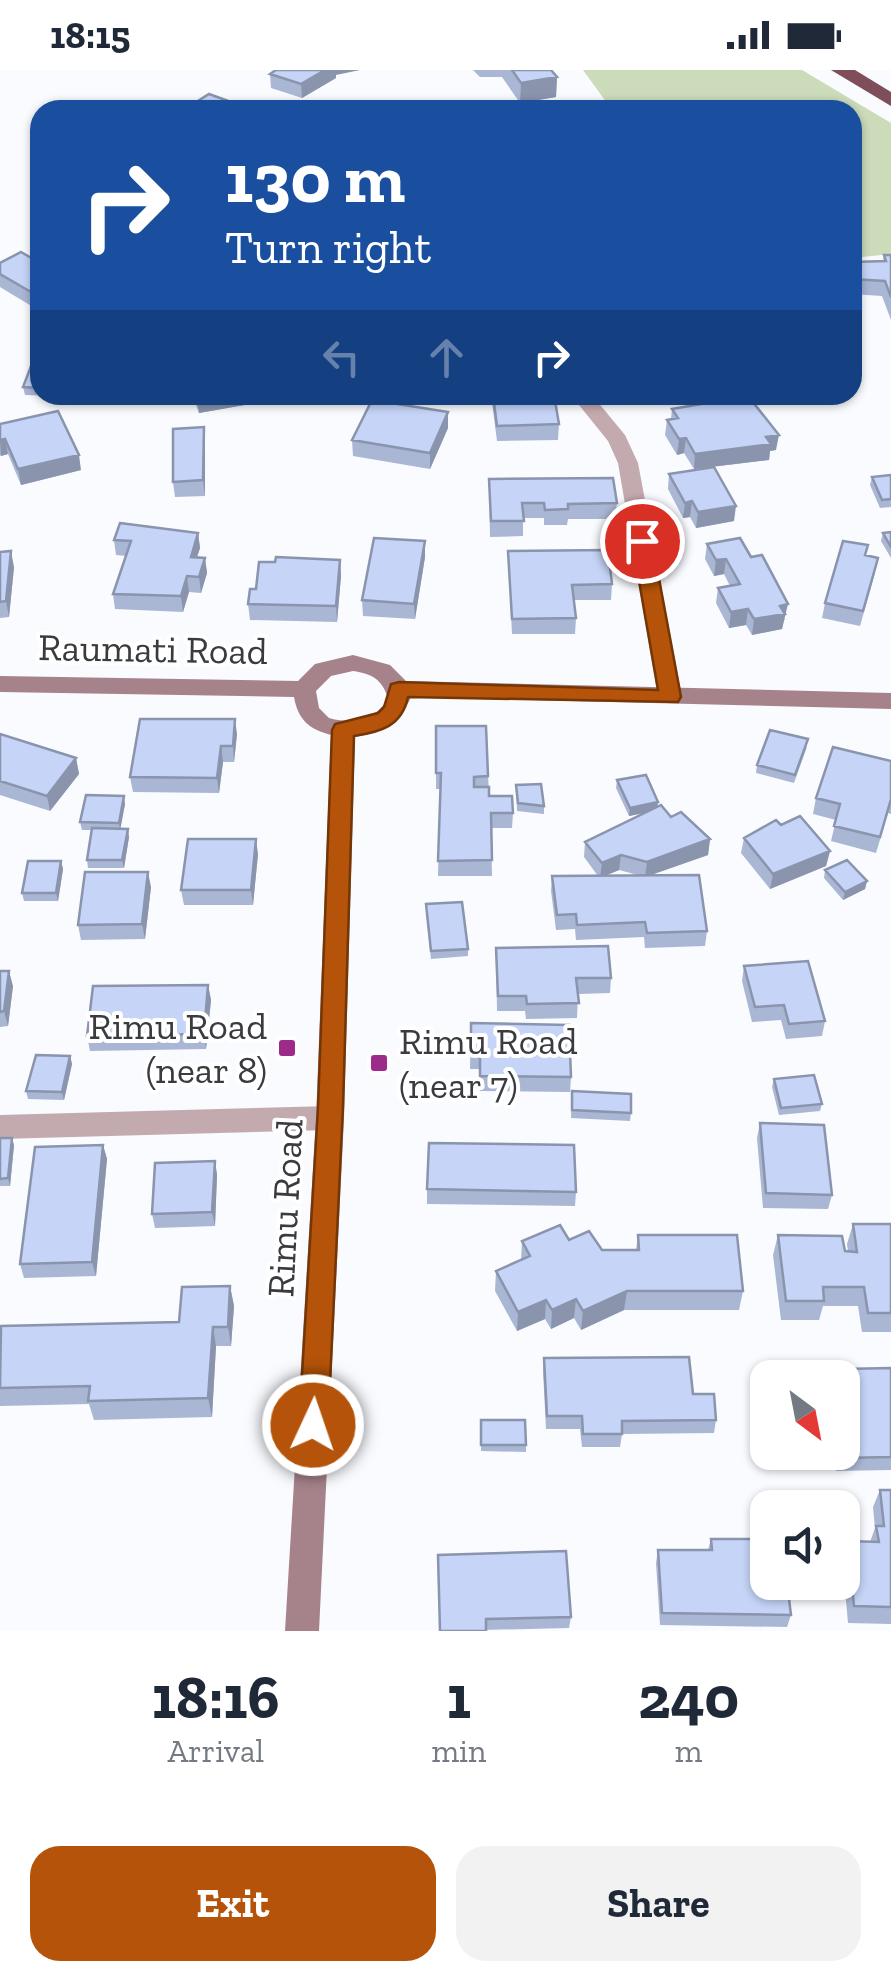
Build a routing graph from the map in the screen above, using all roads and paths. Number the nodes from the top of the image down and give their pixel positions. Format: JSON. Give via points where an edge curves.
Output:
{"nodes":[{"id":1,"x":841,"y":70,"type":"edge"},
{"id":2,"x":891,"y":100,"type":"edge"},
{"id":3,"x":589,"y":405,"type":"edge"},
{"id":4,"x":0,"y":684,"type":"edge"},
{"id":5,"x":304,"y":689,"type":"junction"},
{"id":6,"x":399,"y":689,"type":"junction"},
{"id":7,"x":670,"y":697,"type":"junction"},
{"id":8,"x":891,"y":701,"type":"edge"},
{"id":9,"x":343,"y":730,"type":"junction"},
{"id":10,"x":330,"y":1118,"type":"junction"},
{"id":11,"x":0,"y":1127,"type":"edge"},
{"id":12,"x":302,"y":1631,"type":"edge"}],
"edges":[{"from":1,"to":2,"type":"highway"},
{"from":3,"to":7,"type":"street","via":[[628,463]]},
{"from":4,"to":5,"type":"main road","name":"Raumati Road"},
{"from":5,"to":6,"type":"main road","via":[[323,670],[353,663],[382,670]]},
{"from":5,"to":9,"type":"main road","via":[[310,715]]},
{"from":6,"to":7,"type":"main road"},
{"from":6,"to":9,"type":"main road","via":[[386,719]]},
{"from":7,"to":8,"type":"main road"},
{"from":9,"to":10,"type":"main road","name":"Rimu Road"},
{"from":10,"to":11,"type":"street"},
{"from":10,"to":12,"type":"main road","name":"Rimu Road"}]}
